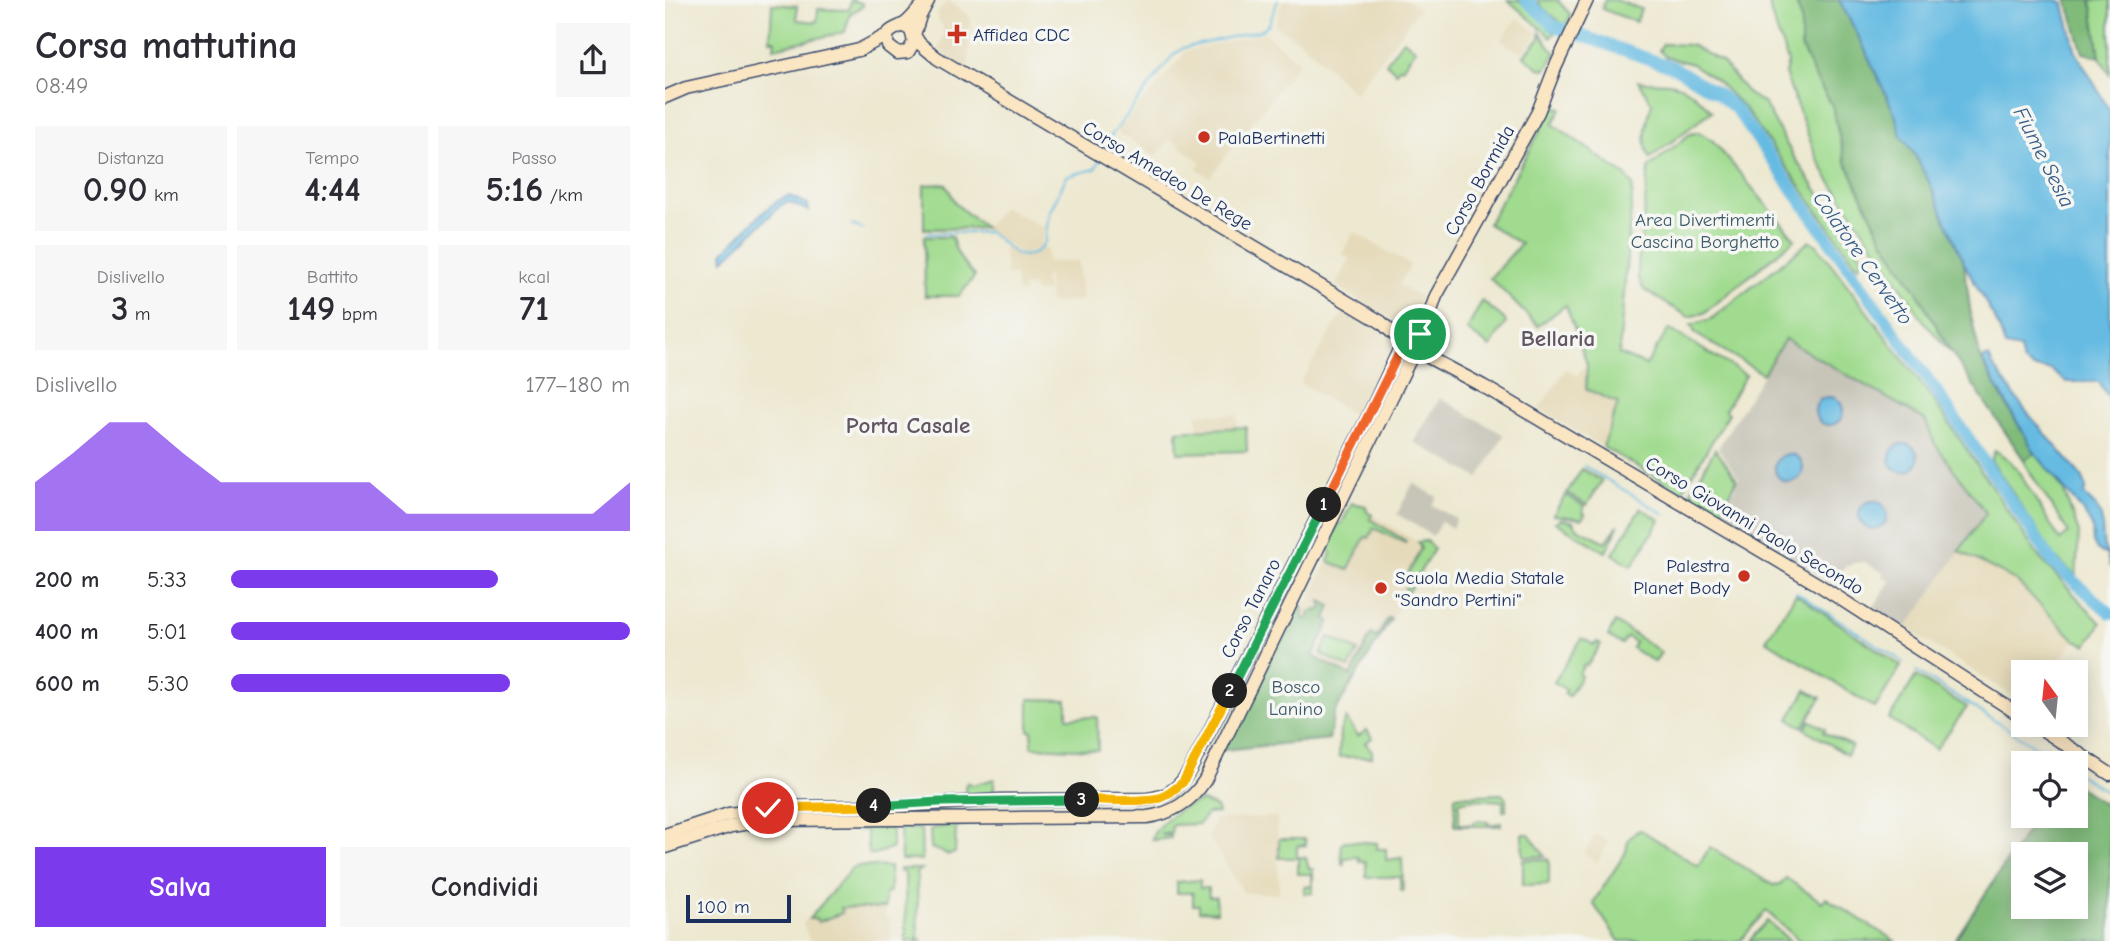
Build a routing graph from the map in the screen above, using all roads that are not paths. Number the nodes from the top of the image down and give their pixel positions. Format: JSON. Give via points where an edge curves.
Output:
{"nodes":[{"id":1,"x":1587,"y":0,"type":"edge"},
{"id":2,"x":928,"y":1,"type":"edge"},
{"id":3,"x":902,"y":26,"type":"junction"},
{"id":4,"x":887,"y":35,"type":"junction"},
{"id":5,"x":914,"y":36,"type":"junction"},
{"id":6,"x":859,"y":50,"type":"junction"},
{"id":7,"x":911,"y":50,"type":"junction"},
{"id":8,"x":892,"y":51,"type":"junction"},
{"id":9,"x":937,"y":58,"type":"junction"},
{"id":10,"x":665,"y":97,"type":"edge"},
{"id":11,"x":1436,"y":296,"type":"junction"},
{"id":12,"x":1405,"y":337,"type":"junction"},
{"id":13,"x":1418,"y":345,"type":"junction"},
{"id":14,"x":1331,"y":489,"type":"joint"},
{"id":15,"x":1344,"y":496,"type":"joint"},
{"id":16,"x":2011,"y":709,"type":"edge"},
{"id":17,"x":2054,"y":737,"type":"edge"},
{"id":18,"x":2110,"y":774,"type":"edge"},
{"id":19,"x":665,"y":835,"type":"edge"},
{"id":20,"x":665,"y":847,"type":"edge"}],
"edges":[{"from":1,"to":11,"type":"main road","name":"Corso Bormida","via":[[1538,112]]},
{"from":2,"to":3,"type":"main road"},
{"from":2,"to":5,"type":"main road"},
{"from":3,"to":4,"type":"main road"},
{"from":3,"to":5,"type":"main road"},
{"from":4,"to":6,"type":"main road"},
{"from":4,"to":8,"type":"main road"},
{"from":5,"to":7,"type":"main road"},
{"from":5,"to":9,"type":"main road","name":"Corso Amedeo De Rege"},
{"from":6,"to":8,"type":"main road"},
{"from":6,"to":10,"type":"main road","via":[[685,88]]},
{"from":7,"to":8,"type":"main road","via":[[902,54]]},
{"from":7,"to":9,"type":"main road","name":"Corso Amedeo De Rege"},
{"from":9,"to":12,"type":"main road","name":"Corso Amedeo De Rege"},
{"from":11,"to":12,"type":"main road","name":"Corso Bormida"},
{"from":11,"to":13,"type":"main road","name":"Corso Bormida"},
{"from":12,"to":13,"type":"main road","via":[[1406,349]]},
{"from":12,"to":13,"type":"main road","via":[[1416,331]]},
{"from":12,"to":14,"type":"main road","name":"Corso Bormida"},
{"from":13,"to":15,"type":"main road","name":"Corso Bormida"},
{"from":13,"to":16,"type":"main road","name":"Corso Giovanni Paolo Secondo","via":[[1819,585]]},
{"from":14,"to":19,"type":"main road","name":"Corso Tanaro","via":[[1183,782],[1161,797],[781,807],[729,814]]},
{"from":15,"to":20,"type":"main road","name":"Corso Tanaro","via":[[1205,780],[1179,806],[1147,817],[761,821]]},
{"from":17,"to":18,"type":"main road"}]}
